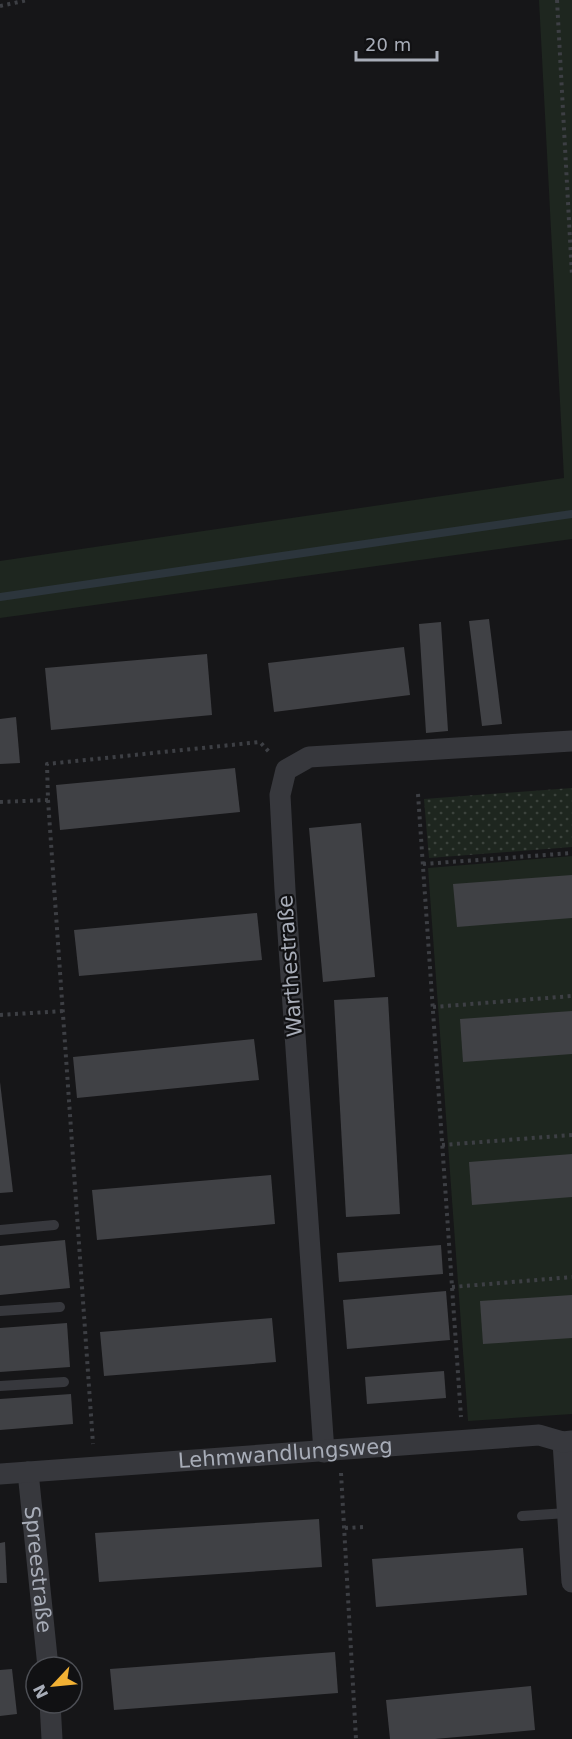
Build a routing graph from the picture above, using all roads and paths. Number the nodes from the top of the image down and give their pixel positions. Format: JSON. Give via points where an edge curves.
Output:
{"nodes":[{"id":1,"x":28,"y":0,"type":"edge"},
{"id":2,"x":557,"y":0,"type":"edge"},
{"id":3,"x":0,"y":6,"type":"edge"},
{"id":4,"x":572,"y":276,"type":"edge"},
{"id":5,"x":572,"y":741,"type":"edge"},
{"id":6,"x":286,"y":770,"type":"junction"},
{"id":7,"x":418,"y":794,"type":"dead end"},
{"id":8,"x":48,"y":800,"type":"junction"},
{"id":9,"x":0,"y":802,"type":"edge"},
{"id":10,"x":572,"y":853,"type":"edge"},
{"id":11,"x":423,"y":864,"type":"junction"},
{"id":12,"x":572,"y":996,"type":"edge"},
{"id":13,"x":433,"y":1006,"type":"junction"},
{"id":14,"x":63,"y":1011,"type":"junction"},
{"id":15,"x":0,"y":1015,"type":"edge"},
{"id":16,"x":572,"y":1135,"type":"edge"},
{"id":17,"x":442,"y":1145,"type":"junction"},
{"id":18,"x":54,"y":1226,"type":"dead end"},
{"id":19,"x":0,"y":1230,"type":"edge"},
{"id":20,"x":572,"y":1277,"type":"edge"},
{"id":21,"x":452,"y":1287,"type":"junction"},
{"id":22,"x":60,"y":1307,"type":"dead end"},
{"id":23,"x":0,"y":1311,"type":"edge"},
{"id":24,"x":64,"y":1382,"type":"dead end"},
{"id":25,"x":0,"y":1386,"type":"edge"},
{"id":26,"x":567,"y":1441,"type":"edge"},
{"id":27,"x":462,"y":1442,"type":"junction"},
{"id":28,"x":332,"y":1452,"type":"junction"},
{"id":29,"x":94,"y":1466,"type":"junction"},
{"id":30,"x":28,"y":1472,"type":"junction"},
{"id":31,"x":0,"y":1474,"type":"edge"},
{"id":32,"x":567,"y":1513,"type":"junction"},
{"id":33,"x":522,"y":1516,"type":"dead end"},
{"id":34,"x":365,"y":1527,"type":"dead end"},
{"id":35,"x":344,"y":1528,"type":"junction"},
{"id":36,"x":572,"y":1582,"type":"edge"},
{"id":37,"x":47,"y":1655,"type":"edge"},
{"id":38,"x":51,"y":1715,"type":"edge"},
{"id":39,"x":52,"y":1739,"type":"edge"},
{"id":40,"x":356,"y":1739,"type":"edge"}],
"edges":[{"from":1,"to":3,"type":"path"},
{"from":2,"to":4,"type":"path"},
{"from":5,"to":6,"type":"street","via":[[309,756]]},
{"from":6,"to":8,"type":"path","via":[[260,742],[47,764]]},
{"from":6,"to":28,"type":"street","name":"Warthestraße","via":[[280,795],[284,879]]},
{"from":7,"to":11,"type":"path"},
{"from":8,"to":9,"type":"path"},
{"from":8,"to":14,"type":"path"},
{"from":10,"to":11,"type":"path"},
{"from":11,"to":13,"type":"path"},
{"from":12,"to":13,"type":"path"},
{"from":13,"to":17,"type":"path"},
{"from":14,"to":15,"type":"path"},
{"from":14,"to":29,"type":"path"},
{"from":16,"to":17,"type":"path"},
{"from":17,"to":21,"type":"path"},
{"from":18,"to":19,"type":"lane"},
{"from":20,"to":21,"type":"path"},
{"from":21,"to":27,"type":"path"},
{"from":22,"to":23,"type":"lane"},
{"from":24,"to":25,"type":"lane"},
{"from":26,"to":27,"type":"street","name":"Lehmwandlungsweg","via":[[539,1436]]},
{"from":26,"to":32,"type":"street"},
{"from":27,"to":28,"type":"street","name":"Lehmwandlungsweg"},
{"from":28,"to":29,"type":"street","name":"Lehmwandlungsweg"},
{"from":28,"to":35,"type":"path"},
{"from":29,"to":30,"type":"street","name":"Lehmwandlungsweg"},
{"from":30,"to":31,"type":"street","name":"Lehmwandlungsweg"},
{"from":30,"to":37,"type":"street","name":"Spreestraße"},
{"from":32,"to":33,"type":"lane"},
{"from":32,"to":36,"type":"street"},
{"from":34,"to":35,"type":"path"},
{"from":35,"to":40,"type":"path"},
{"from":38,"to":39,"type":"street"}]}
